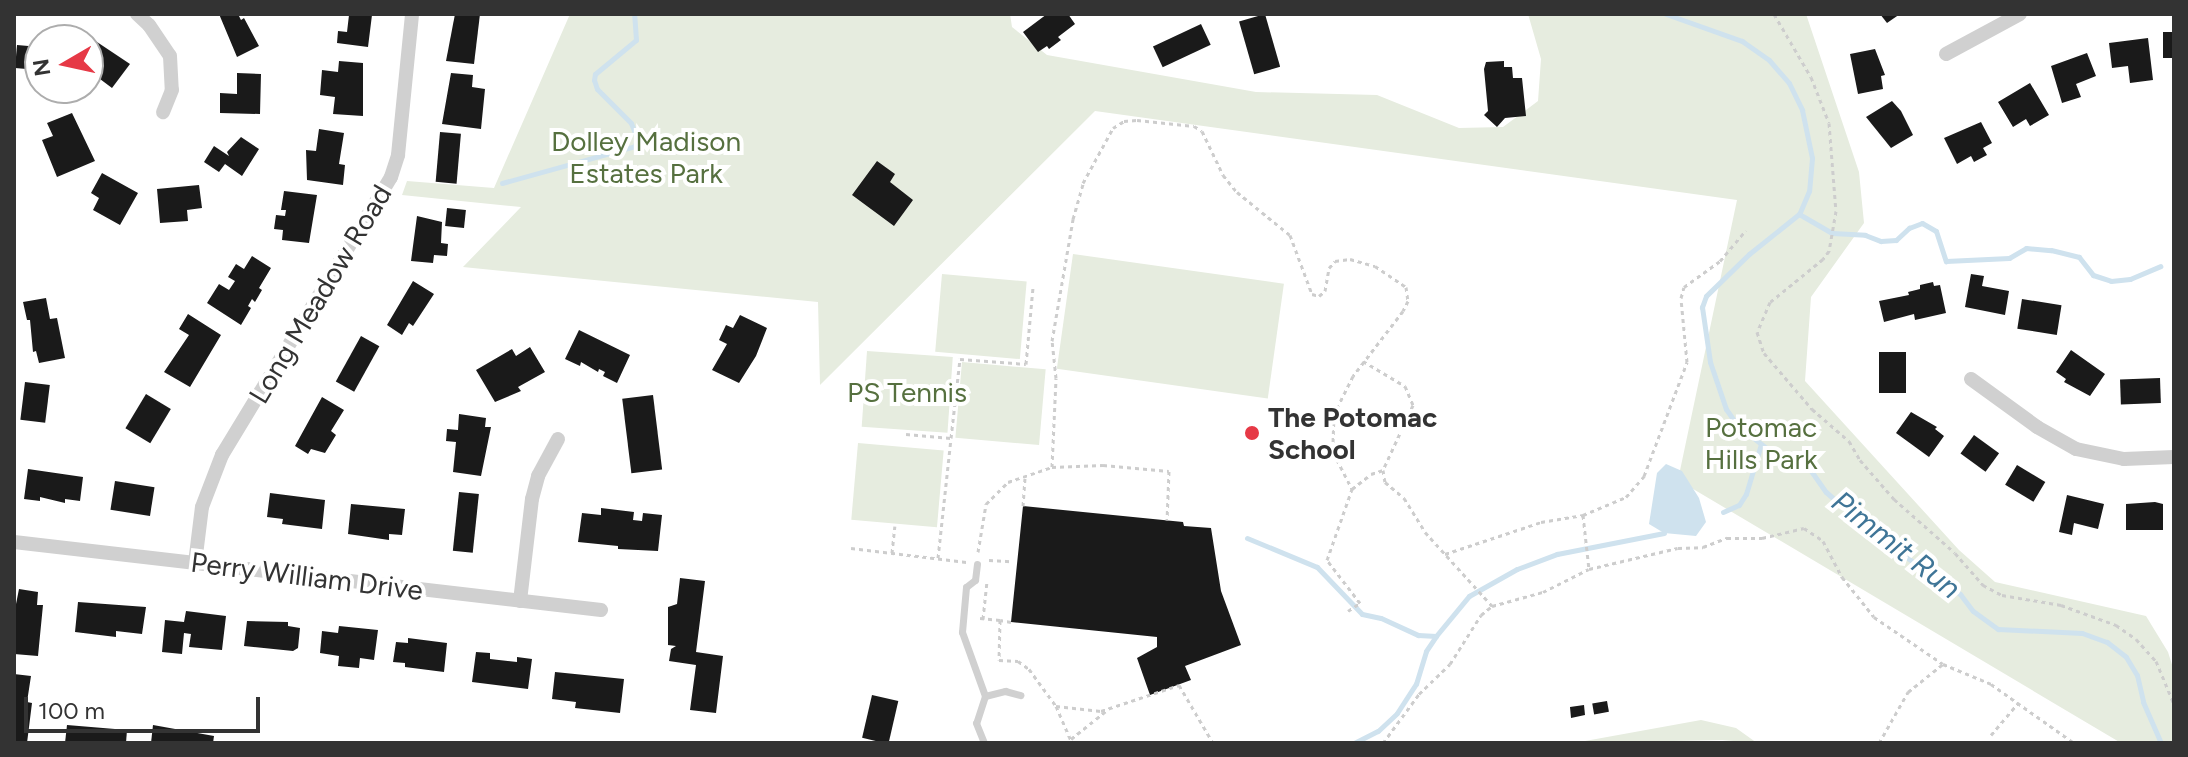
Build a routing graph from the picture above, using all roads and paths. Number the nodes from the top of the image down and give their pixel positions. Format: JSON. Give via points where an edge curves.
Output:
{"nodes":[{"id":1,"x":137,"y":14,"type":"edge"},
{"id":2,"x":412,"y":14,"type":"edge"},
{"id":3,"x":1774,"y":14,"type":"edge"},
{"id":4,"x":2020,"y":14,"type":"edge"},
{"id":5,"x":1946,"y":54,"type":"dead end"},
{"id":6,"x":163,"y":112,"type":"dead end"},
{"id":7,"x":1746,"y":230,"type":"dead end"},
{"id":8,"x":1033,"y":287,"type":"dead end"},
{"id":9,"x":1363,"y":361,"type":"junction"},
{"id":10,"x":1971,"y":379,"type":"dead end"},
{"id":11,"x":906,"y":434,"type":"dead end"},
{"id":12,"x":951,"y":438,"type":"junction"},
{"id":13,"x":558,"y":439,"type":"dead end"},
{"id":14,"x":2174,"y":457,"type":"edge"},
{"id":15,"x":1052,"y":467,"type":"junction"},
{"id":16,"x":1383,"y":470,"type":"junction"},
{"id":17,"x":1025,"y":478,"type":"junction"},
{"id":18,"x":1352,"y":489,"type":"junction"},
{"id":19,"x":1023,"y":506,"type":"dead end"},
{"id":20,"x":1583,"y":515,"type":"junction"},
{"id":21,"x":1167,"y":520,"type":"dead end"},
{"id":22,"x":895,"y":526,"type":"dead end"},
{"id":23,"x":14,"y":542,"type":"edge"},
{"id":24,"x":851,"y":548,"type":"dead end"},
{"id":25,"x":892,"y":553,"type":"junction"},
{"id":26,"x":1445,"y":554,"type":"junction"},
{"id":27,"x":938,"y":558,"type":"junction"},
{"id":28,"x":1011,"y":561,"type":"dead end"},
{"id":29,"x":195,"y":563,"type":"junction"},
{"id":30,"x":977,"y":564,"type":"junction"},
{"id":31,"x":988,"y":565,"type":"junction"},
{"id":32,"x":1589,"y":569,"type":"junction"},
{"id":33,"x":520,"y":601,"type":"junction"},
{"id":34,"x":1492,"y":606,"type":"junction"},
{"id":35,"x":601,"y":610,"type":"dead end"},
{"id":36,"x":1348,"y":611,"type":"dead end"},
{"id":37,"x":1000,"y":620,"type":"junction"},
{"id":38,"x":1011,"y":622,"type":"dead end"},
{"id":39,"x":1943,"y":664,"type":"junction"},
{"id":40,"x":1020,"y":695,"type":"dead end"},
{"id":41,"x":985,"y":696,"type":"junction"},
{"id":42,"x":2018,"y":703,"type":"junction"},
{"id":43,"x":2174,"y":704,"type":"edge"},
{"id":44,"x":1056,"y":706,"type":"junction"},
{"id":45,"x":1110,"y":708,"type":"junction"},
{"id":46,"x":1991,"y":735,"type":"dead end"},
{"id":47,"x":1072,"y":741,"type":"edge"},
{"id":48,"x":984,"y":743,"type":"edge"},
{"id":49,"x":1213,"y":743,"type":"edge"},
{"id":50,"x":1383,"y":743,"type":"edge"},
{"id":51,"x":1879,"y":743,"type":"edge"},
{"id":52,"x":2074,"y":743,"type":"edge"}],
"edges":[{"from":1,"to":6,"type":"street","via":[[170,56],[172,90]]},
{"from":2,"to":29,"type":"street","name":"Long Meadow Road","via":[[398,155],[391,177],[222,455],[202,507]]},
{"from":3,"to":43,"type":"path","via":[[1811,77],[1829,123],[1834,218],[1823,259],[1770,302],[1757,332],[1764,353],[1812,409],[1849,441],[1894,499],[1983,585],[2002,595],[2061,605],[2116,625],[2156,661]]},
{"from":4,"to":5,"type":"street"},
{"from":7,"to":20,"type":"path","via":[[1720,261],[1684,287],[1687,362],[1644,476],[1626,497]]},
{"from":8,"to":12,"type":"path","via":[[1026,364],[960,359]]},
{"from":9,"to":15,"type":"path","via":[[1403,311],[1406,287],[1375,266],[1350,259],[1335,261],[1325,291],[1312,294],[1290,235],[1237,192],[1202,131],[1124,121],[1113,128],[1094,160],[1073,219],[1052,341]]},
{"from":9,"to":16,"type":"path","via":[[1405,386],[1413,405]]},
{"from":9,"to":18,"type":"path","via":[[1334,414],[1333,452]]},
{"from":10,"to":14,"type":"street","via":[[2076,449],[2124,459]]},
{"from":11,"to":12,"type":"path"},
{"from":12,"to":27,"type":"path"},
{"from":13,"to":33,"type":"street","via":[[532,499]]},
{"from":15,"to":17,"type":"path"},
{"from":15,"to":21,"type":"path","via":[[1169,471]]},
{"from":16,"to":18,"type":"path"},
{"from":16,"to":26,"type":"path","via":[[1385,482],[1404,498]]},
{"from":17,"to":19,"type":"path"},
{"from":17,"to":30,"type":"path","via":[[1008,482],[986,504]]},
{"from":18,"to":36,"type":"path","via":[[1327,560],[1360,603]]},
{"from":20,"to":26,"type":"path","via":[[1541,522]]},
{"from":20,"to":32,"type":"path"},
{"from":22,"to":25,"type":"path"},
{"from":23,"to":29,"type":"street","name":"Perry William Drive"},
{"from":24,"to":25,"type":"path"},
{"from":25,"to":27,"type":"path"},
{"from":26,"to":34,"type":"path"},
{"from":27,"to":30,"type":"path"},
{"from":28,"to":31,"type":"path","via":[[989,558]]},
{"from":29,"to":33,"type":"street","name":"Perry William Drive"},
{"from":30,"to":31,"type":"path"},
{"from":30,"to":41,"type":"lane","via":[[975,580],[966,587],[962,632]]},
{"from":31,"to":37,"type":"path","via":[[982,618]]},
{"from":32,"to":34,"type":"path","via":[[1543,592]]},
{"from":32,"to":39,"type":"path","via":[[1727,538],[1762,538],[1804,528],[1823,541],[1842,577],[1874,617]]},
{"from":33,"to":35,"type":"street","name":"Perry William Drive"},
{"from":34,"to":50,"type":"path"},
{"from":37,"to":38,"type":"path"},
{"from":37,"to":44,"type":"path","via":[[999,660],[1018,661],[1029,669]]},
{"from":39,"to":42,"type":"path","via":[[1991,684]]},
{"from":39,"to":51,"type":"path","via":[[1908,692]]},
{"from":40,"to":41,"type":"lane","via":[[1005,691]]},
{"from":41,"to":48,"type":"lane","via":[[976,723]]},
{"from":42,"to":46,"type":"path"},
{"from":42,"to":52,"type":"path"},
{"from":44,"to":45,"type":"path","via":[[1082,711]]},
{"from":44,"to":47,"type":"path"},
{"from":45,"to":47,"type":"path"},
{"from":45,"to":49,"type":"path","via":[[1179,685]]}]}
